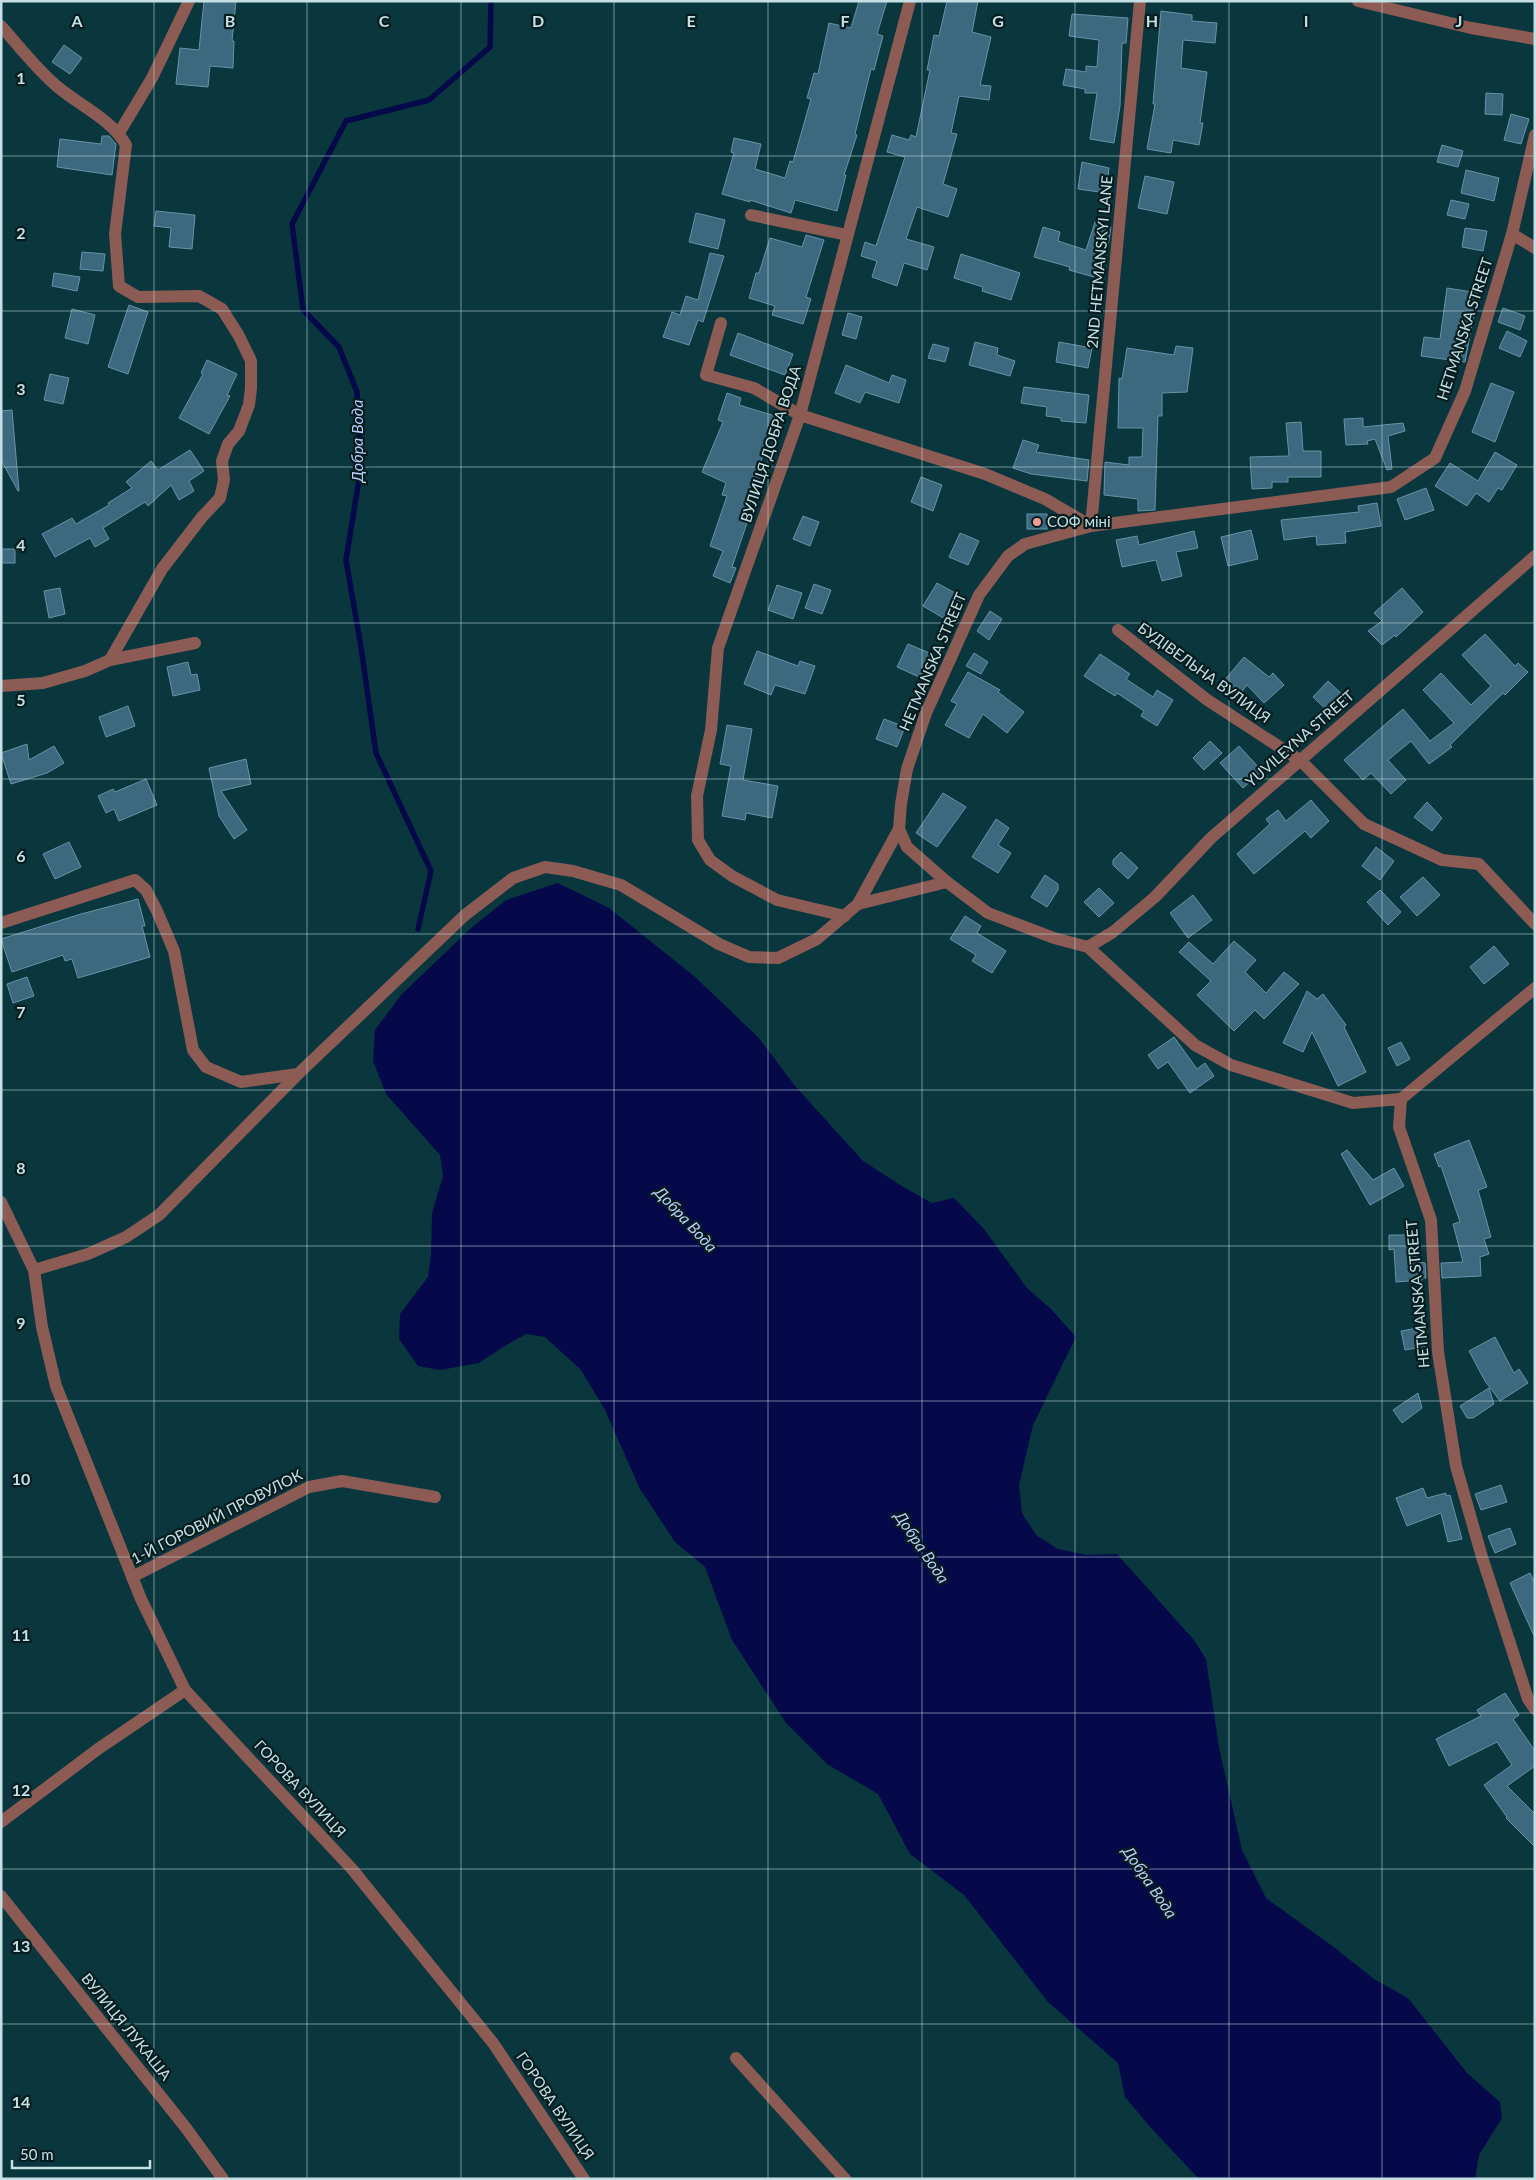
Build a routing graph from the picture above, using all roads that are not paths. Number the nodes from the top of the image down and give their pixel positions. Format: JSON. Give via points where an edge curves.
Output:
{"nodes":[{"id":1,"x":189,"y":1,"type":"edge"},
{"id":2,"x":910,"y":1,"type":"edge"},
{"id":3,"x":1140,"y":1,"type":"edge"},
{"id":4,"x":1358,"y":1,"type":"edge"},
{"id":5,"x":1,"y":26,"type":"edge"},
{"id":6,"x":1535,"y":39,"type":"edge"},
{"id":7,"x":119,"y":133,"type":"junction"},
{"id":8,"x":1535,"y":136,"type":"edge"},
{"id":9,"x":751,"y":215,"type":"dead end"},
{"id":10,"x":1512,"y":234,"type":"junction"},
{"id":11,"x":848,"y":235,"type":"junction"},
{"id":12,"x":1535,"y":248,"type":"edge"},
{"id":13,"x":721,"y":323,"type":"dead end"},
{"id":14,"x":800,"y":415,"type":"junction"},
{"id":15,"x":1091,"y":526,"type":"junction"},
{"id":16,"x":1535,"y":556,"type":"edge"},
{"id":17,"x":1118,"y":630,"type":"dead end"},
{"id":18,"x":195,"y":643,"type":"dead end"},
{"id":19,"x":110,"y":660,"type":"junction"},
{"id":20,"x":1,"y":686,"type":"edge"},
{"id":21,"x":1301,"y":761,"type":"junction"},
{"id":22,"x":899,"y":829,"type":"junction"},
{"id":23,"x":947,"y":882,"type":"junction"},
{"id":24,"x":858,"y":904,"type":"junction"},
{"id":25,"x":845,"y":916,"type":"junction"},
{"id":26,"x":1,"y":923,"type":"edge"},
{"id":27,"x":1535,"y":924,"type":"edge"},
{"id":28,"x":1088,"y":947,"type":"junction"},
{"id":29,"x":1535,"y":988,"type":"edge"},
{"id":30,"x":298,"y":1074,"type":"junction"},
{"id":31,"x":1401,"y":1099,"type":"junction"},
{"id":32,"x":1,"y":1202,"type":"edge"},
{"id":33,"x":34,"y":1270,"type":"junction"},
{"id":34,"x":435,"y":1497,"type":"dead end"},
{"id":35,"x":132,"y":1577,"type":"junction"},
{"id":36,"x":186,"y":1690,"type":"junction"},
{"id":37,"x":1535,"y":1709,"type":"edge"},
{"id":38,"x":1,"y":1822,"type":"edge"},
{"id":39,"x":1,"y":1896,"type":"edge"},
{"id":40,"x":736,"y":2058,"type":"dead end"},
{"id":41,"x":223,"y":2179,"type":"edge"},
{"id":42,"x":584,"y":2179,"type":"edge"},
{"id":43,"x":845,"y":2179,"type":"edge"}],
"edges":[{"from":1,"to":7,"type":"street","via":[[152,78]]},
{"from":2,"to":11,"type":"street","name":"ВУЛИЦЯ ДОБРА ВОДА"},
{"from":3,"to":15,"type":"street","name":"2ND HETMANSKYI LANE"},
{"from":4,"to":6,"type":"street","via":[[1471,28]]},
{"from":5,"to":7,"type":"street","via":[[58,87]]},
{"from":7,"to":19,"type":"street","via":[[126,145],[115,234],[119,286],[138,297],[199,296],[222,309],[251,361],[251,388],[249,405],[239,431],[228,444],[222,461],[224,480],[220,498],[162,570]]},
{"from":8,"to":10,"type":"street","name":"HETMANSKA STREET"},
{"from":9,"to":11,"type":"street"},
{"from":10,"to":12,"type":"street"},
{"from":10,"to":15,"type":"street","name":"HETMANSKA STREET","via":[[1465,390],[1435,458],[1391,487]]},
{"from":11,"to":14,"type":"street","name":"ВУЛИЦЯ ДОБРА ВОДА"},
{"from":13,"to":14,"type":"street","via":[[706,375],[754,388]]},
{"from":14,"to":15,"type":"street","via":[[985,474],[1045,499]]},
{"from":14,"to":25,"type":"street","name":"ВУЛИЦЯ ДОБРА ВОДА","via":[[718,648],[710,730],[697,796],[698,840],[710,860],[777,900]]},
{"from":15,"to":22,"type":"street","name":"HETMANSKA STREET","via":[[1025,544],[1008,556],[979,594],[926,713],[907,769]]},
{"from":16,"to":21,"type":"street","name":"YUVILEYNA STREET"},
{"from":17,"to":21,"type":"street","name":"БУДІВЕЛЬНА ВУЛИЦЯ","via":[[1206,699]]},
{"from":18,"to":19,"type":"street"},
{"from":19,"to":20,"type":"street","via":[[85,672],[43,683]]},
{"from":21,"to":27,"type":"street","name":"БУДІВЕЛЬНА ВУЛИЦЯ","via":[[1364,824],[1442,860],[1479,864]]},
{"from":21,"to":28,"type":"street","name":"YUVILEYNA STREET","via":[[1211,838],[1155,897],[1113,932]]},
{"from":22,"to":23,"type":"street","via":[[907,847]]},
{"from":22,"to":24,"type":"street"},
{"from":23,"to":24,"type":"street"},
{"from":23,"to":28,"type":"street","via":[[988,913]]},
{"from":24,"to":25,"type":"street"},
{"from":25,"to":30,"type":"street","via":[[817,939],[778,958],[748,957],[719,944],[621,885],[573,871],[545,867],[513,878],[466,914]]},
{"from":26,"to":30,"type":"street","via":[[135,880],[146,890],[158,911],[174,951],[193,1050],[206,1067],[241,1082]]},
{"from":28,"to":31,"type":"street","via":[[1195,1045],[1231,1065],[1353,1103]]},
{"from":29,"to":31,"type":"street"},
{"from":30,"to":33,"type":"street","via":[[159,1215],[126,1237],[88,1254]]},
{"from":31,"to":37,"type":"street","name":"HETMANSKA STREET","via":[[1398,1127],[1431,1220],[1438,1352],[1456,1466],[1528,1699]]},
{"from":32,"to":33,"type":"street","name":"ГОРОВА ВУЛИЦЯ"},
{"from":33,"to":35,"type":"street","name":"ГОРОВА ВУЛИЦЯ","via":[[42,1327],[56,1386]]},
{"from":34,"to":35,"type":"street","name":"1-Й ГОРОВИЙ ПРОВУЛОК","via":[[342,1481],[308,1487]]},
{"from":35,"to":36,"type":"street","name":"ГОРОВА ВУЛИЦЯ"},
{"from":36,"to":38,"type":"street"},
{"from":36,"to":42,"type":"street","name":"ГОРОВА ВУЛИЦЯ","via":[[352,1869],[493,2043]]},
{"from":39,"to":41,"type":"street","name":"ВУЛИЦЯ ЛУКАША"},
{"from":40,"to":43,"type":"street"}]}
